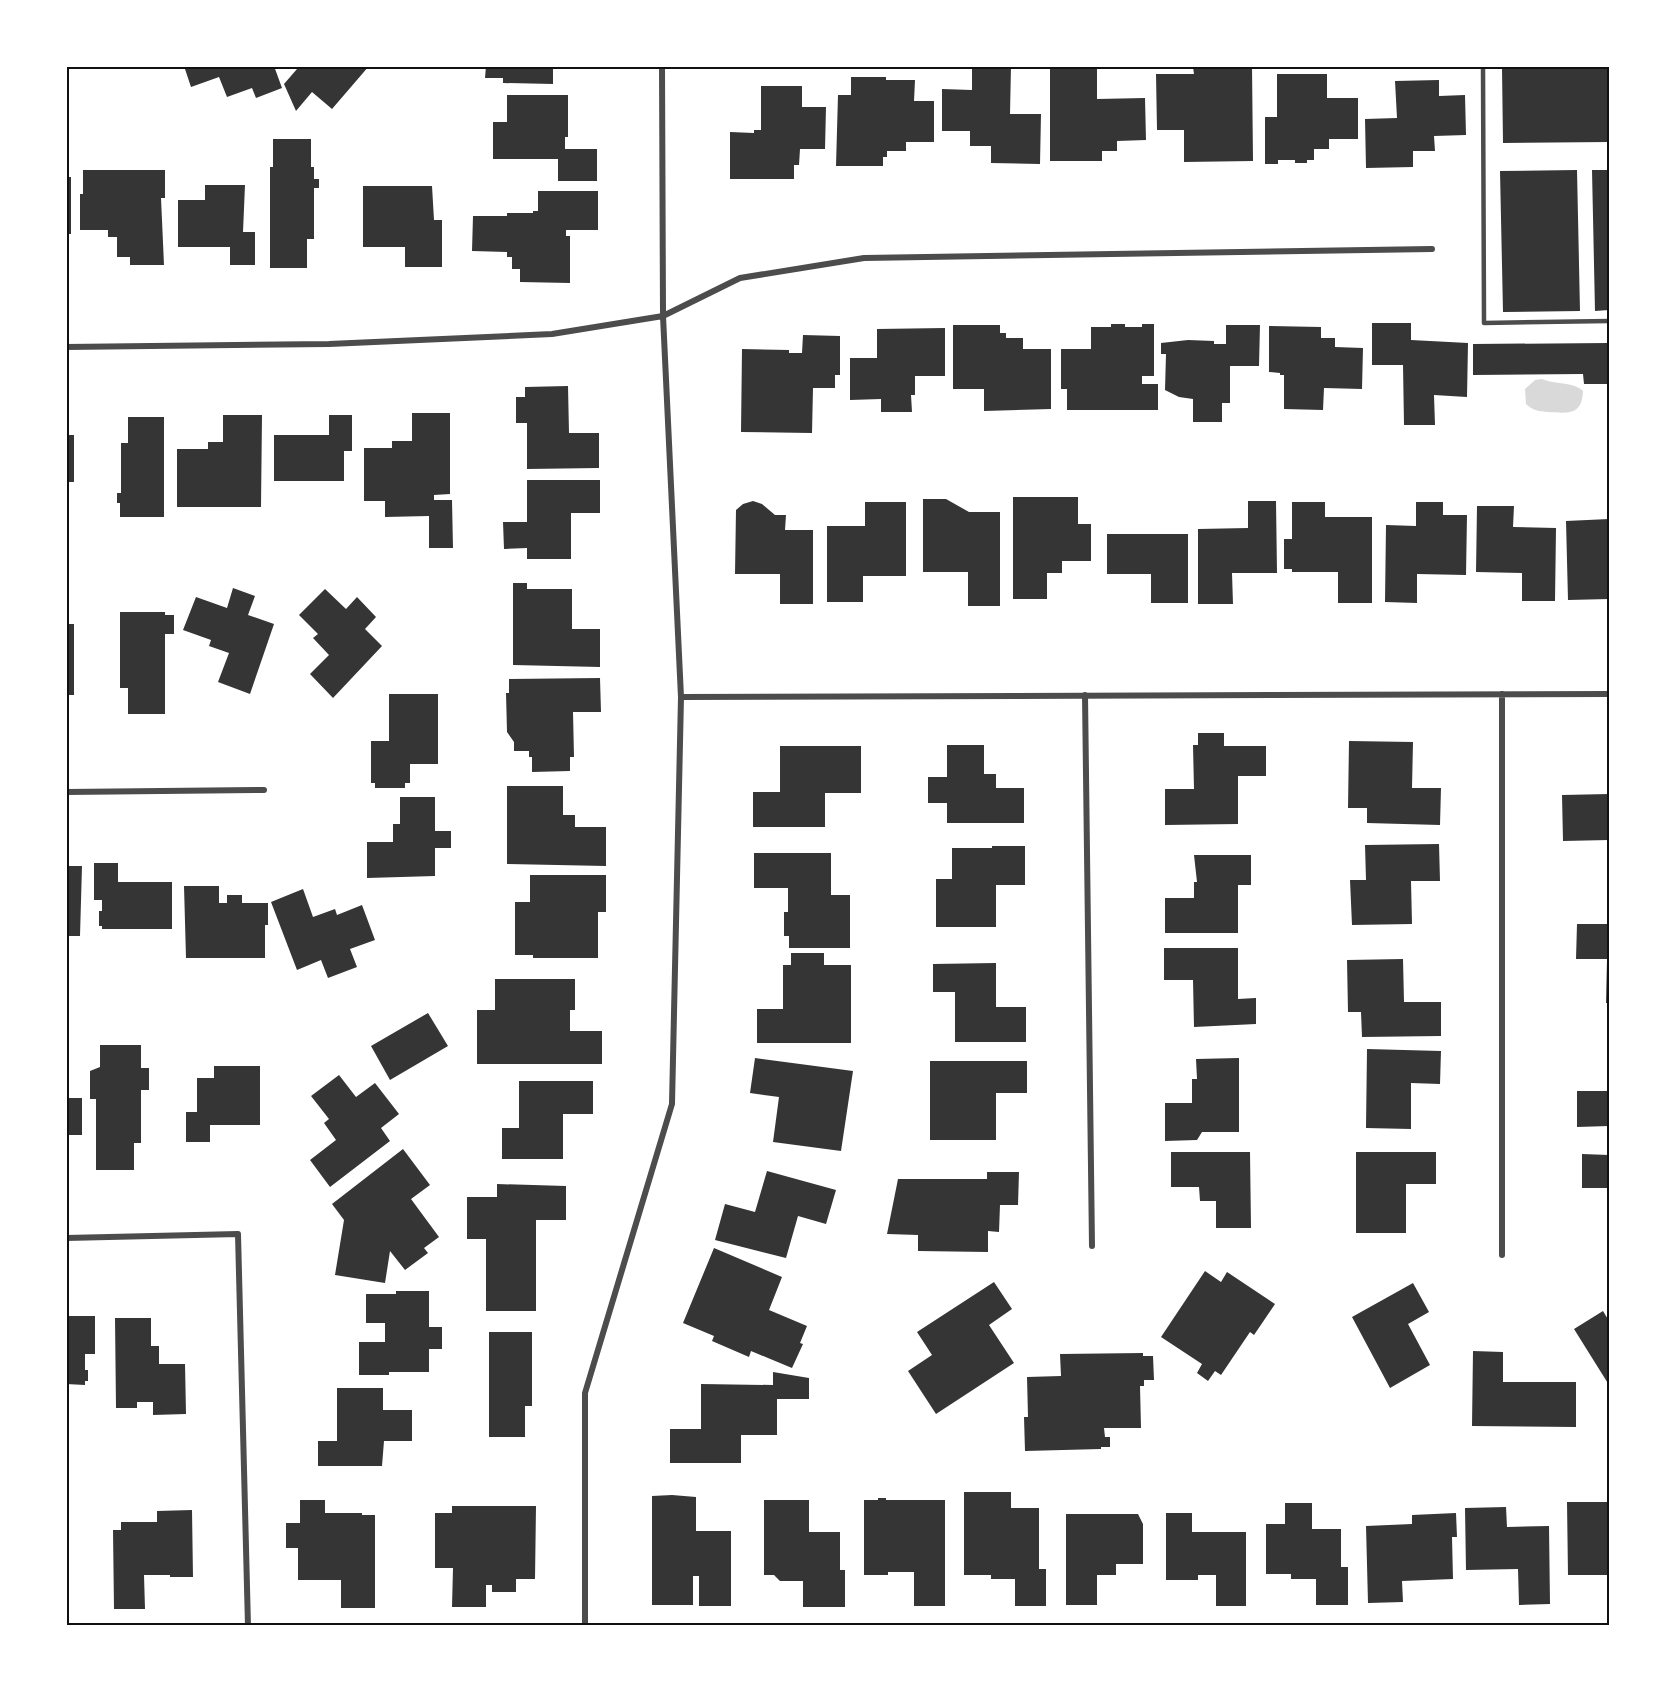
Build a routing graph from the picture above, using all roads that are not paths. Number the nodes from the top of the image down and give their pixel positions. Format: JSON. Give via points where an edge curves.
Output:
{"nodes":[{"id":1,"x":662,"y":66,"type":"edge"},
{"id":2,"x":1483,"y":66,"type":"edge"},
{"id":3,"x":1432,"y":249,"type":"dead end"},
{"id":4,"x":663,"y":316,"type":"junction"},
{"id":5,"x":1609,"y":321,"type":"edge"},
{"id":6,"x":66,"y":347,"type":"edge"},
{"id":7,"x":1502,"y":694,"type":"junction"},
{"id":8,"x":1609,"y":694,"type":"edge"},
{"id":9,"x":1085,"y":695,"type":"junction"},
{"id":10,"x":681,"y":697,"type":"junction"},
{"id":11,"x":264,"y":790,"type":"dead end"},
{"id":12,"x":66,"y":792,"type":"edge"},
{"id":13,"x":66,"y":1238,"type":"edge"},
{"id":14,"x":1092,"y":1246,"type":"dead end"},
{"id":15,"x":1502,"y":1255,"type":"dead end"},
{"id":16,"x":248,"y":1626,"type":"edge"},
{"id":17,"x":585,"y":1626,"type":"edge"}],
"edges":[{"from":1,"to":4,"type":"street"},
{"from":2,"to":5,"type":"lane","via":[[1484,323]]},
{"from":3,"to":4,"type":"street","via":[[864,258],[740,278]]},
{"from":4,"to":6,"type":"street","via":[[552,334],[329,344]]},
{"from":4,"to":10,"type":"street"},
{"from":7,"to":8,"type":"street"},
{"from":7,"to":9,"type":"street"},
{"from":7,"to":15,"type":"street"},
{"from":9,"to":10,"type":"street"},
{"from":9,"to":14,"type":"street"},
{"from":10,"to":17,"type":"street","via":[[672,1104],[585,1393]]},
{"from":11,"to":12,"type":"street"},
{"from":13,"to":16,"type":"street","via":[[238,1234]]}]}
